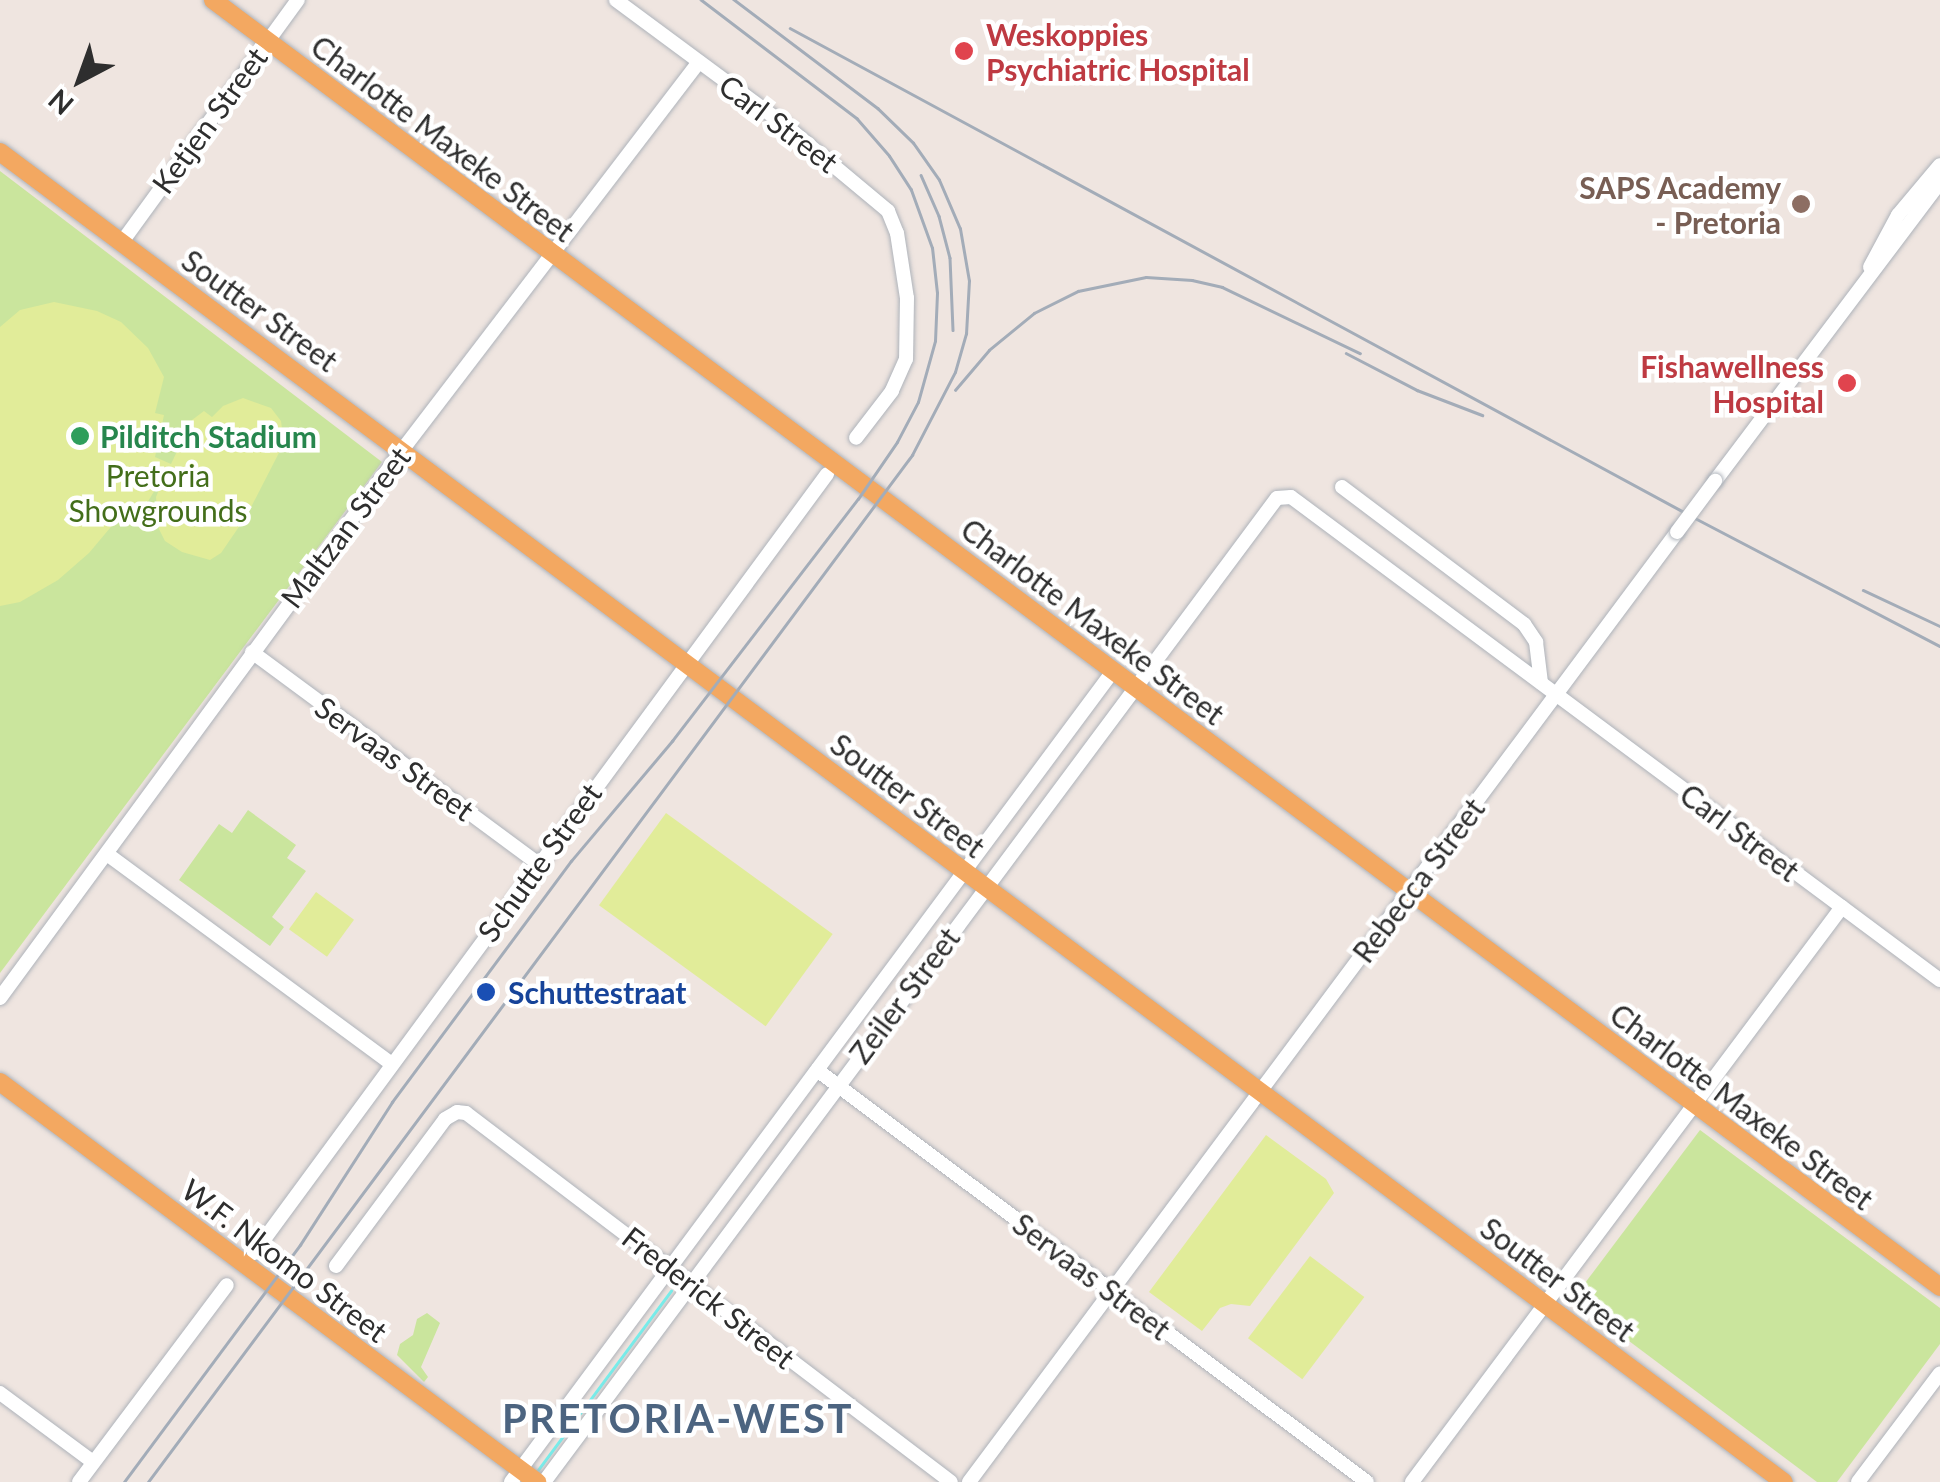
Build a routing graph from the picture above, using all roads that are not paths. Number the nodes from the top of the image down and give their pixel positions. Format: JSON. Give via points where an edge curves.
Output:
{"nodes":[{"id":1,"x":213,"y":0,"type":"edge"},
{"id":2,"x":298,"y":0,"type":"edge"},
{"id":3,"x":616,"y":0,"type":"edge"},
{"id":4,"x":266,"y":40,"type":"junction"},
{"id":5,"x":699,"y":62,"type":"junction"},
{"id":6,"x":0,"y":152,"type":"edge"},
{"id":7,"x":1940,"y":164,"type":"edge"},
{"id":8,"x":1940,"y":182,"type":"edge"},
{"id":9,"x":122,"y":242,"type":"junction"},
{"id":10,"x":552,"y":253,"type":"junction"},
{"id":11,"x":1866,"y":278,"type":"junction"},
{"id":12,"x":856,"y":438,"type":"dead end"},
{"id":13,"x":402,"y":449,"type":"junction"},
{"id":14,"x":826,"y":474,"type":"dead end"},
{"id":15,"x":1342,"y":486,"type":"dead end"},
{"id":16,"x":1267,"y":510,"type":"joint"},
{"id":17,"x":252,"y":652,"type":"junction"},
{"id":18,"x":685,"y":663,"type":"junction"},
{"id":19,"x":1113,"y":671,"type":"junction"},
{"id":20,"x":1541,"y":683,"type":"junction"},
{"id":21,"x":1134,"y":686,"type":"junction"},
{"id":22,"x":1556,"y":694,"type":"junction"},
{"id":23,"x":107,"y":854,"type":"junction"},
{"id":24,"x":538,"y":864,"type":"junction"},
{"id":25,"x":965,"y":871,"type":"junction"},
{"id":26,"x":985,"y":886,"type":"junction"},
{"id":27,"x":1409,"y":891,"type":"junction"},
{"id":28,"x":1842,"y":907,"type":"junction"},
{"id":29,"x":1940,"y":980,"type":"edge"},
{"id":30,"x":0,"y":998,"type":"edge"},
{"id":31,"x":392,"y":1064,"type":"junction"},
{"id":32,"x":817,"y":1070,"type":"junction"},
{"id":33,"x":0,"y":1082,"type":"edge"},
{"id":34,"x":838,"y":1084,"type":"junction"},
{"id":35,"x":1260,"y":1092,"type":"junction"},
{"id":36,"x":1695,"y":1105,"type":"junction"},
{"id":37,"x":254,"y":1252,"type":"dead end"},
{"id":38,"x":336,"y":1266,"type":"dead end"},
{"id":39,"x":670,"y":1267,"type":"junction"},
{"id":40,"x":689,"y":1283,"type":"junction"},
{"id":41,"x":227,"y":1285,"type":"dead end"},
{"id":42,"x":1940,"y":1287,"type":"edge"},
{"id":43,"x":1111,"y":1291,"type":"junction"},
{"id":44,"x":1546,"y":1305,"type":"junction"},
{"id":45,"x":1940,"y":1373,"type":"edge"},
{"id":46,"x":0,"y":1393,"type":"edge"},
{"id":47,"x":93,"y":1462,"type":"junction"},
{"id":48,"x":527,"y":1477,"type":"edge"},
{"id":49,"x":78,"y":1482,"type":"edge"},
{"id":50,"x":951,"y":1482,"type":"edge"},
{"id":51,"x":969,"y":1482,"type":"edge"},
{"id":52,"x":1367,"y":1482,"type":"edge"},
{"id":53,"x":1412,"y":1482,"type":"edge"},
{"id":54,"x":1784,"y":1482,"type":"edge"},
{"id":55,"x":1858,"y":1482,"type":"edge"}],
"edges":[{"from":1,"to":4,"type":"main road","name":"Charlotte Maxeke Street"},
{"from":2,"to":4,"type":"street","name":"Ketjen Street"},
{"from":3,"to":5,"type":"street","name":"Carl Street"},
{"from":4,"to":9,"type":"street","name":"Ketjen Street"},
{"from":4,"to":10,"type":"main road","name":"Charlotte Maxeke Street"},
{"from":5,"to":10,"type":"street","name":"Maltzan Street"},
{"from":5,"to":12,"type":"street","name":"Carl Street","via":[[880,201],[897,233],[909,319],[904,370]]},
{"from":6,"to":9,"type":"main road","name":"Soutter Street"},
{"from":7,"to":11,"type":"street","name":"Rebecca Street","via":[[1892,224]]},
{"from":8,"to":11,"type":"street","name":"Rebecca Street"},
{"from":9,"to":13,"type":"main road","name":"Soutter Street"},
{"from":10,"to":13,"type":"street","name":"Maltzan Street"},
{"from":10,"to":19,"type":"main road","name":"Charlotte Maxeke Street"},
{"from":11,"to":22,"type":"street","name":"Rebecca Street","bridge":true},
{"from":13,"to":17,"type":"street","name":"Maltzan Street"},
{"from":13,"to":18,"type":"main road","name":"Soutter Street"},
{"from":14,"to":18,"type":"street","name":"Schutte Street"},
{"from":15,"to":20,"type":"street","via":[[1524,624],[1536,642]]},
{"from":16,"to":20,"type":"street","name":"Carl Street","via":[[1278,498],[1292,498]]},
{"from":16,"to":21,"type":"street","name":"Zeiler Street"},
{"from":17,"to":23,"type":"street","name":"Maltzan Street"},
{"from":17,"to":24,"type":"street","name":"Servaas Street"},
{"from":18,"to":24,"type":"street","name":"Schutte Street"},
{"from":18,"to":25,"type":"main road","name":"Soutter Street"},
{"from":19,"to":21,"type":"main road","name":"Charlotte Maxeke Street"},
{"from":19,"to":25,"type":"street","name":"Zeiler Street"},
{"from":20,"to":22,"type":"street","name":"Carl Street"},
{"from":21,"to":26,"type":"street","name":"Zeiler Street"},
{"from":21,"to":27,"type":"main road","name":"Charlotte Maxeke Street"},
{"from":22,"to":27,"type":"street","name":"Rebecca Street"},
{"from":22,"to":28,"type":"street","name":"Carl Street"},
{"from":23,"to":30,"type":"street","name":"Maltzan Street"},
{"from":23,"to":31,"type":"street"},
{"from":24,"to":31,"type":"street","name":"Schutte Street"},
{"from":25,"to":26,"type":"main road","name":"Soutter Street"},
{"from":25,"to":32,"type":"street","name":"Zeiler Street"},
{"from":26,"to":34,"type":"street","name":"Zeiler Street"},
{"from":26,"to":35,"type":"main road","name":"Soutter Street"},
{"from":27,"to":35,"type":"street","name":"Rebecca Street"},
{"from":27,"to":36,"type":"main road","name":"Charlotte Maxeke Street"},
{"from":28,"to":29,"type":"street","name":"Carl Street"},
{"from":28,"to":36,"type":"street"},
{"from":31,"to":37,"type":"street","name":"Schutte Street"},
{"from":32,"to":34,"type":"street","name":"Servaas Street"},
{"from":32,"to":39,"type":"street","name":"Zeiler Street"},
{"from":33,"to":48,"type":"main road","name":"W.F. Nkomo Street"},
{"from":34,"to":40,"type":"street","name":"Zeiler Street"},
{"from":34,"to":43,"type":"street","name":"Servaas Street"},
{"from":35,"to":43,"type":"street","name":"Rebecca Street"},
{"from":35,"to":44,"type":"main road","name":"Soutter Street"},
{"from":36,"to":42,"type":"main road","name":"Charlotte Maxeke Street"},
{"from":36,"to":44,"type":"street"},
{"from":38,"to":39,"type":"street","name":"Frederick Street","via":[[445,1120],[466,1112]]},
{"from":39,"to":40,"type":"street","name":"Frederick Street"},
{"from":39,"to":48,"type":"street","name":"Zeiler Street"},
{"from":40,"to":48,"type":"street","name":"Zeiler Street"},
{"from":40,"to":50,"type":"street","name":"Frederick Street"},
{"from":41,"to":47,"type":"street"},
{"from":43,"to":51,"type":"street","name":"Rebecca Street"},
{"from":43,"to":52,"type":"street","name":"Servaas Street"},
{"from":44,"to":53,"type":"street"},
{"from":44,"to":54,"type":"main road","name":"Soutter Street"},
{"from":45,"to":55,"type":"street"},
{"from":46,"to":47,"type":"street"},
{"from":47,"to":49,"type":"street"}]}
